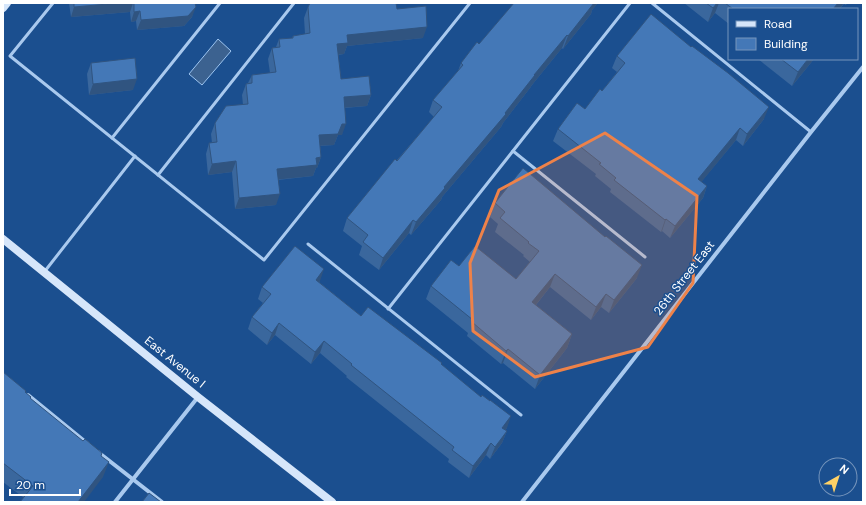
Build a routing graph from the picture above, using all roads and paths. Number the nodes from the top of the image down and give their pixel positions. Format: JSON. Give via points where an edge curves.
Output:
{"nodes":[{"id":1,"x":7,"y":3,"type":"edge"},
{"id":2,"x":53,"y":3,"type":"edge"},
{"id":3,"x":220,"y":3,"type":"edge"},
{"id":4,"x":294,"y":3,"type":"edge"},
{"id":5,"x":470,"y":3,"type":"edge"},
{"id":6,"x":630,"y":3,"type":"edge"},
{"id":7,"x":652,"y":3,"type":"edge"},
{"id":8,"x":3,"y":8,"type":"edge"},
{"id":9,"x":863,"y":68,"type":"edge"},
{"id":10,"x":811,"y":132,"type":"junction"},
{"id":11,"x":112,"y":138,"type":"junction"},
{"id":12,"x":513,"y":151,"type":"junction"},
{"id":13,"x":134,"y":156,"type":"junction"},
{"id":14,"x":158,"y":174,"type":"junction"},
{"id":15,"x":3,"y":239,"type":"edge"},
{"id":16,"x":308,"y":244,"type":"dead end"},
{"id":17,"x":645,"y":257,"type":"dead end"},
{"id":18,"x":44,"y":272,"type":"junction"},
{"id":19,"x":388,"y":309,"type":"junction"},
{"id":20,"x":22,"y":390,"type":"edge"},
{"id":21,"x":198,"y":397,"type":"junction"},
{"id":22,"x":521,"y":414,"type":"dead end"},
{"id":23,"x":89,"y":445,"type":"edge"},
{"id":24,"x":95,"y":450,"type":"edge"},
{"id":25,"x":132,"y":480,"type":"junction"},
{"id":26,"x":115,"y":502,"type":"edge"},
{"id":27,"x":162,"y":502,"type":"edge"},
{"id":28,"x":332,"y":502,"type":"edge"},
{"id":29,"x":522,"y":502,"type":"edge"}],
"edges":[{"from":1,"to":8,"type":"main road"},
{"from":2,"to":11,"type":"lane","via":[[10,56]]},
{"from":3,"to":11,"type":"lane"},
{"from":4,"to":14,"type":"lane"},
{"from":5,"to":14,"type":"lane","via":[[264,260]]},
{"from":6,"to":12,"type":"lane"},
{"from":7,"to":10,"type":"lane"},
{"from":9,"to":10,"type":"street","name":"26th Street East"},
{"from":10,"to":29,"type":"street","name":"26th Street East"},
{"from":11,"to":13,"type":"lane"},
{"from":12,"to":17,"type":"lane"},
{"from":12,"to":19,"type":"lane"},
{"from":13,"to":14,"type":"lane"},
{"from":13,"to":18,"type":"lane"},
{"from":15,"to":18,"type":"main road","name":"East Avenue I"},
{"from":16,"to":19,"type":"lane"},
{"from":18,"to":21,"type":"main road","name":"East Avenue I"},
{"from":19,"to":22,"type":"lane"},
{"from":20,"to":23,"type":"street"},
{"from":21,"to":25,"type":"street"},
{"from":21,"to":28,"type":"main road","name":"East Avenue I"},
{"from":24,"to":25,"type":"street"},
{"from":25,"to":26,"type":"street"},
{"from":25,"to":27,"type":"street"}]}
